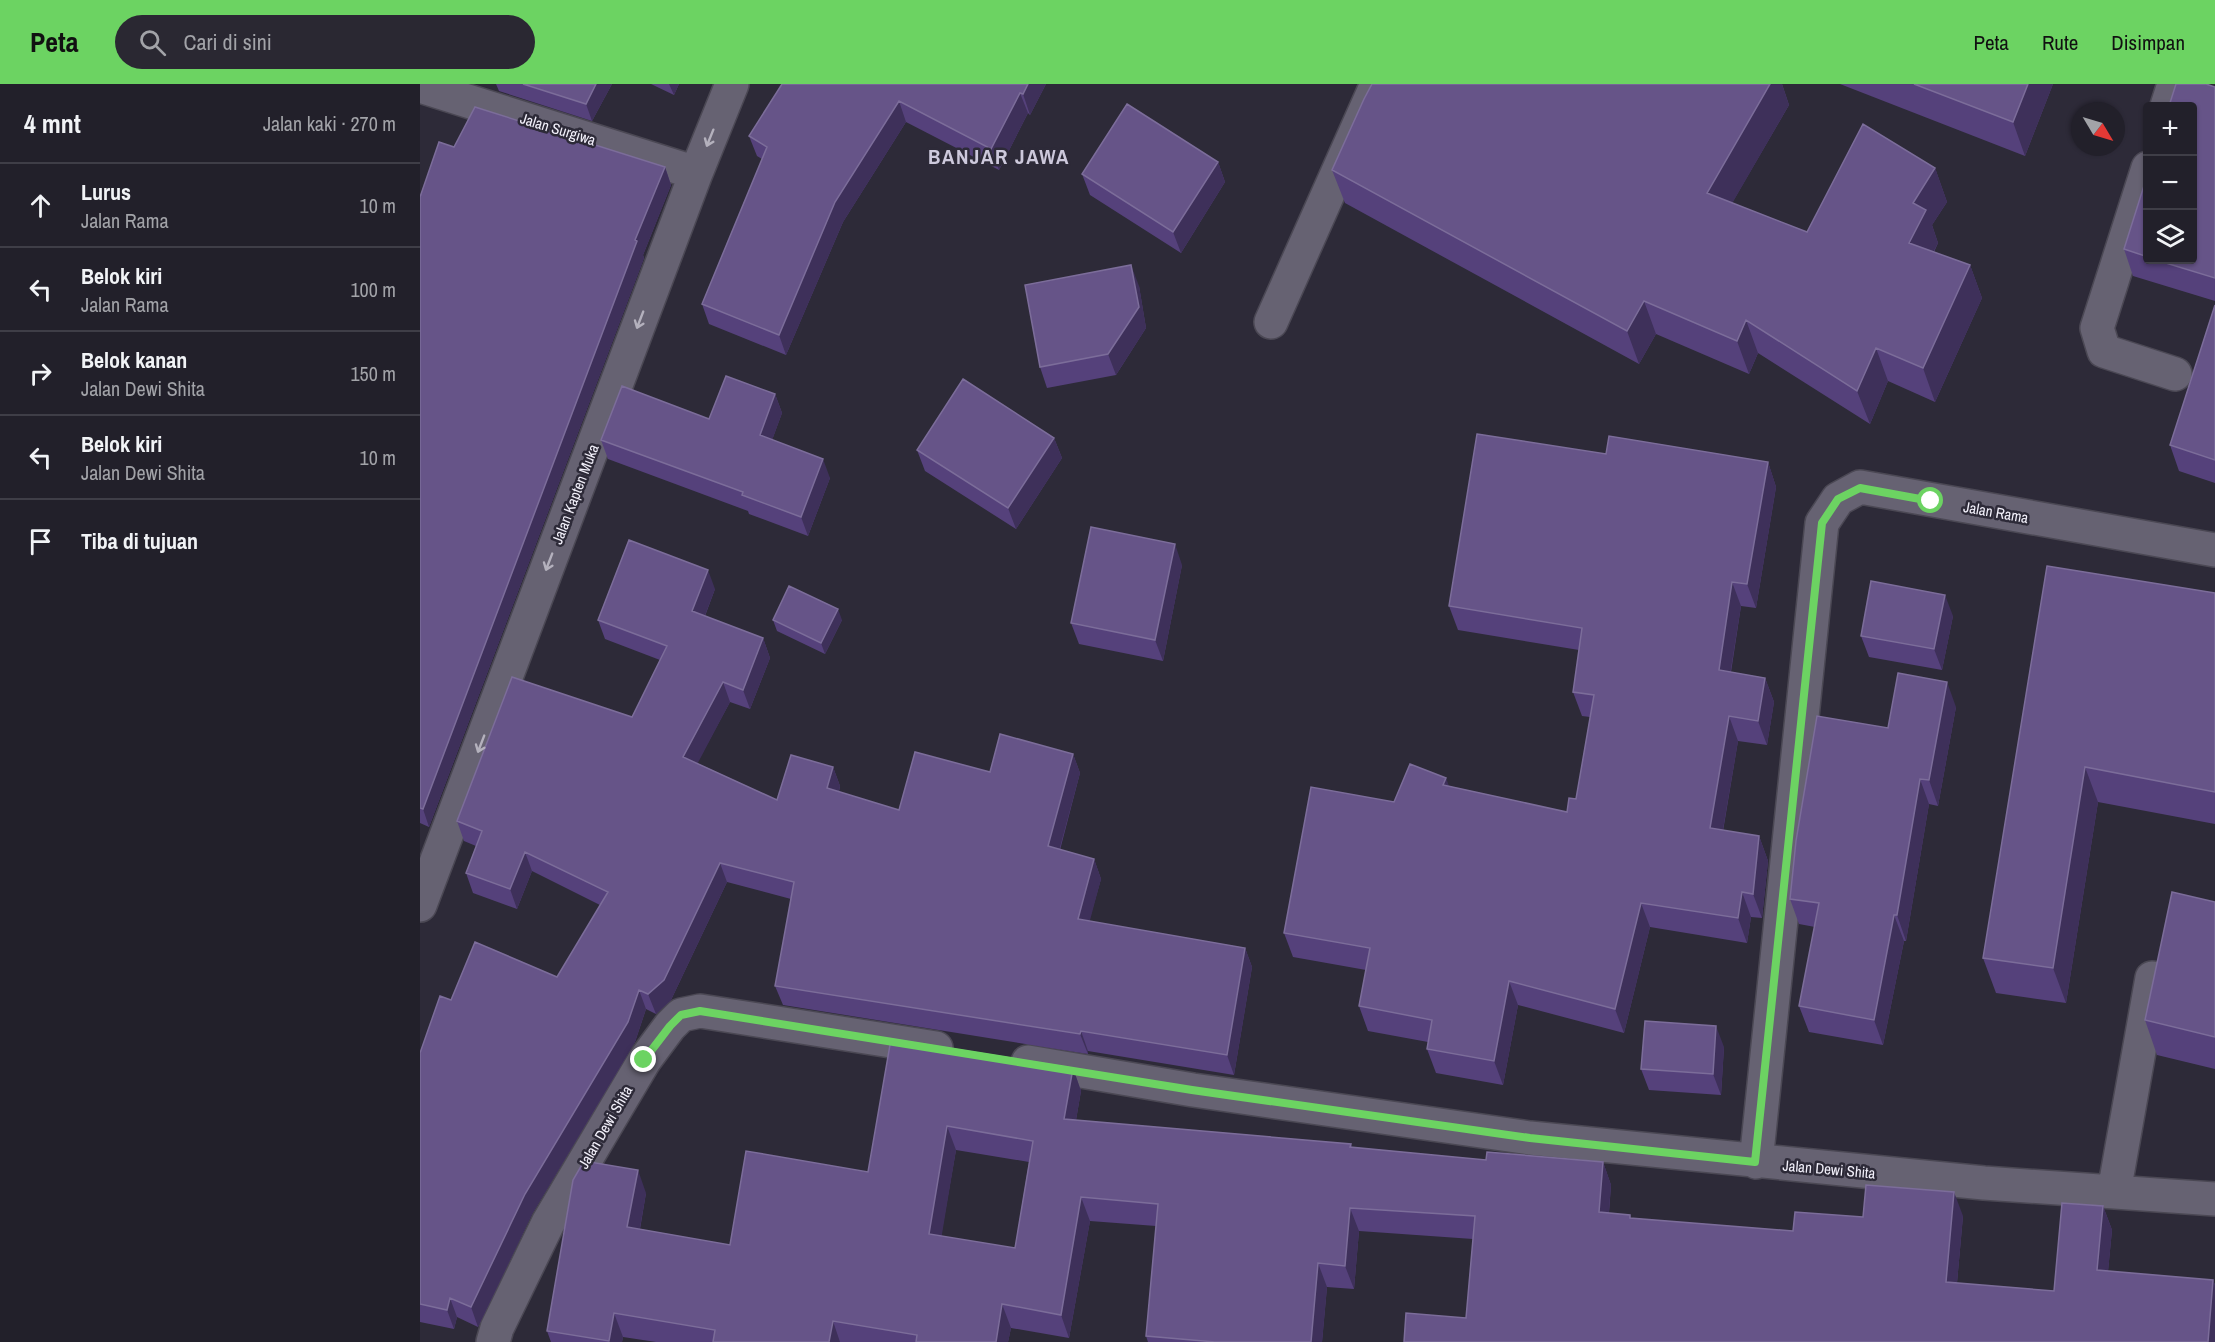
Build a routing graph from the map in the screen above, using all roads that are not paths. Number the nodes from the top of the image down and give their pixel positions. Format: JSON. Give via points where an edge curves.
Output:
{"nodes":[{"id":1,"x":732,"y":84,"type":"edge"},
{"id":2,"x":1377,"y":84,"type":"edge"},
{"id":3,"x":2174,"y":84,"type":"edge"},
{"id":4,"x":420,"y":86,"type":"edge"},
{"id":5,"x":2168,"y":102,"type":"edge"},
{"id":6,"x":696,"y":172,"type":"junction"},
{"id":7,"x":2143,"y":184,"type":"edge"},
{"id":8,"x":1271,"y":322,"type":"dead end"},
{"id":9,"x":2175,"y":374,"type":"dead end"},
{"id":10,"x":2215,"y":550,"type":"edge"},
{"id":11,"x":420,"y":905,"type":"edge"},
{"id":12,"x":2152,"y":978,"type":"edge"},
{"id":13,"x":969,"y":1053,"type":"edge"},
{"id":14,"x":1004,"y":1059,"type":"edge"},
{"id":15,"x":1755,"y":1162,"type":"junction"},
{"id":16,"x":2114,"y":1192,"type":"junction"},
{"id":17,"x":2215,"y":1199,"type":"edge"},
{"id":18,"x":493,"y":1342,"type":"edge"}],
"edges":[{"from":1,"to":6,"type":"street","name":"Jalan Kapten Muka","one_way":true},
{"from":2,"to":8,"type":"street"},
{"from":3,"to":5,"type":"street"},
{"from":4,"to":6,"type":"street","name":"Jalan Surgiwa"},
{"from":6,"to":11,"type":"street","name":"Jalan Kapten Muka","one_way":true},
{"from":7,"to":9,"type":"street","via":[[2097,328],[2104,351]]},
{"from":10,"to":15,"type":"street","name":"Jalan Rama","via":[[1860,488],[1838,499],[1822,523]]},
{"from":12,"to":16,"type":"street"},
{"from":13,"to":18,"type":"street","name":"Jalan Dewi Shita","via":[[700,1011],[681,1015],[644,1060],[548,1223]]},
{"from":14,"to":15,"type":"street","name":"Jalan Dewi Shita","via":[[1530,1138]]},
{"from":15,"to":16,"type":"street","name":"Jalan Dewi Shita"},
{"from":16,"to":17,"type":"street","name":"Jalan Dewi Shita"}]}
